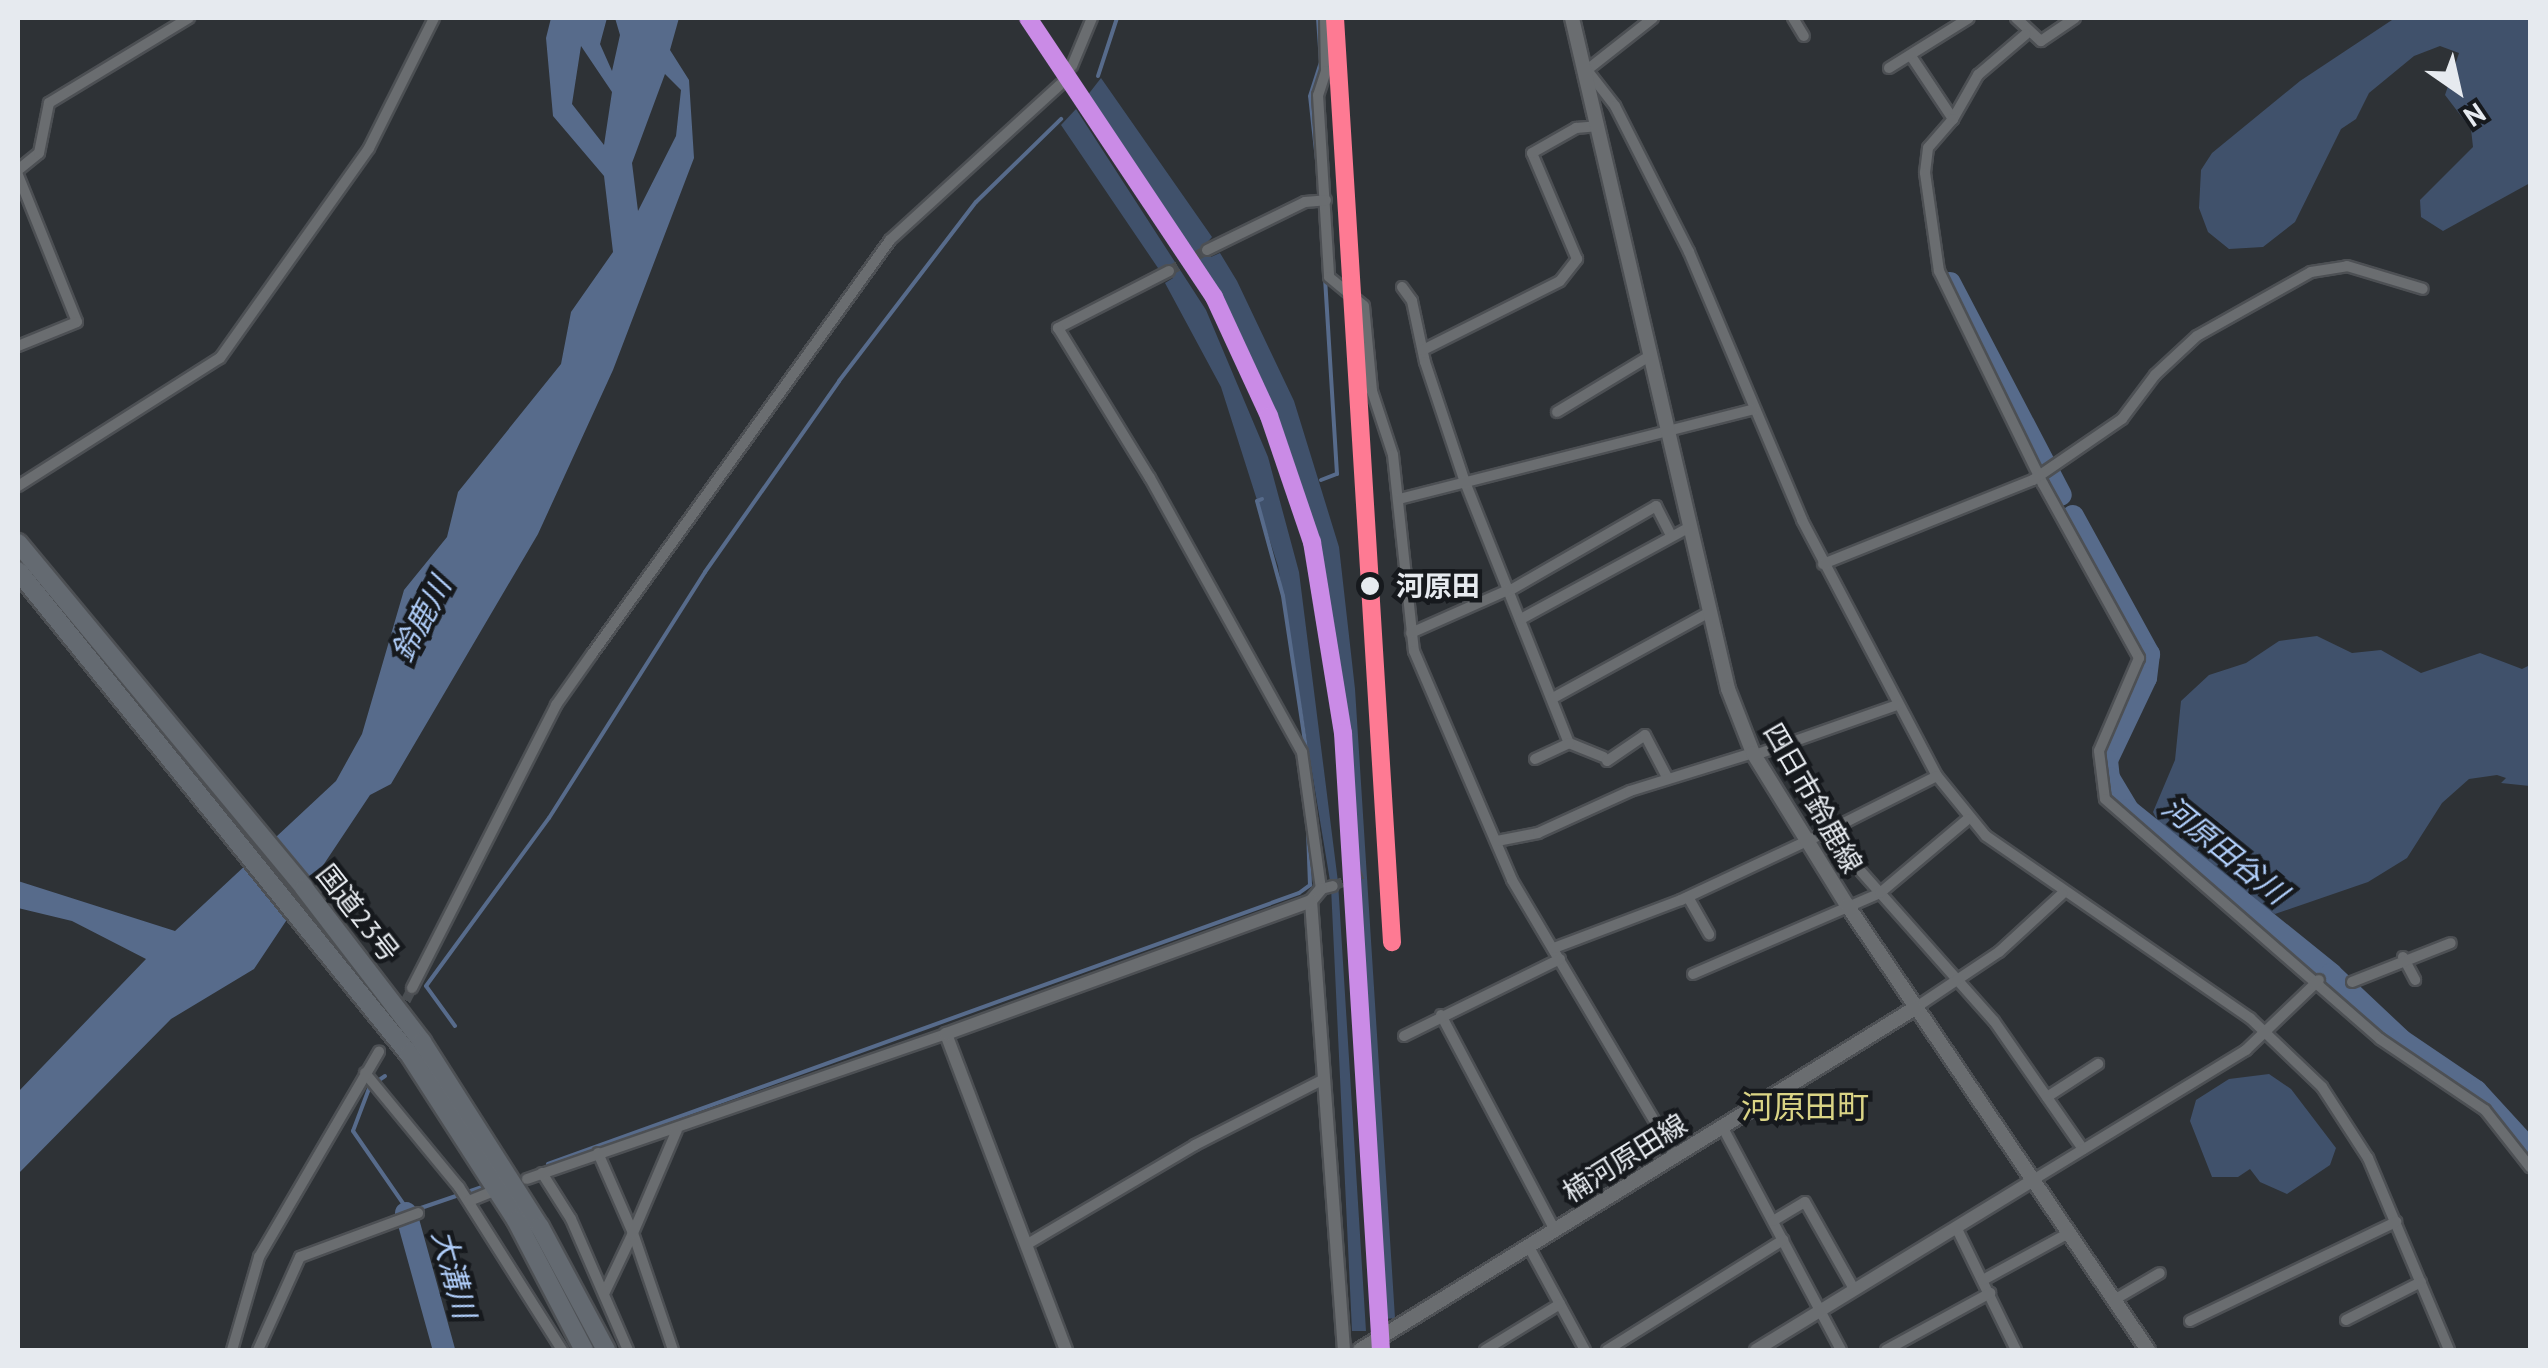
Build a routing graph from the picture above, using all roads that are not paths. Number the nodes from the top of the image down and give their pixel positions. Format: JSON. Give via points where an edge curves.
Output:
{"nodes":[{"id":1,"x":188,"y":18,"type":"edge"},
{"id":2,"x":434,"y":18,"type":"edge"},
{"id":3,"x":1092,"y":18,"type":"edge"},
{"id":4,"x":1325,"y":18,"type":"edge"},
{"id":5,"x":1560,"y":18,"type":"edge"},
{"id":6,"x":1654,"y":18,"type":"edge"},
{"id":7,"x":1792,"y":18,"type":"edge"},
{"id":8,"x":1969,"y":18,"type":"edge"},
{"id":9,"x":2016,"y":18,"type":"edge"},
{"id":10,"x":2075,"y":18,"type":"edge"},
{"id":11,"x":1573,"y":22,"type":"edge"},
{"id":12,"x":2026,"y":34,"type":"junction"},
{"id":13,"x":1804,"y":36,"type":"dead end"},
{"id":14,"x":1912,"y":56,"type":"junction"},
{"id":15,"x":1072,"y":66,"type":"tunnel mouth"},
{"id":16,"x":1889,"y":68,"type":"dead end"},
{"id":17,"x":1588,"y":70,"type":"junction"},
{"id":18,"x":1060,"y":86,"type":"tunnel mouth"},
{"id":19,"x":1953,"y":119,"type":"junction"},
{"id":20,"x":1599,"y":126,"type":"junction"},
{"id":21,"x":18,"y":172,"type":"edge"},
{"id":22,"x":1326,"y":200,"type":"junction"},
{"id":23,"x":1207,"y":250,"type":"tunnel mouth"},
{"id":24,"x":1169,"y":271,"type":"tunnel mouth"},
{"id":25,"x":1402,"y":287,"type":"dead end"},
{"id":26,"x":2423,"y":289,"type":"dead end"},
{"id":27,"x":18,"y":346,"type":"edge"},
{"id":28,"x":1422,"y":350,"type":"junction"},
{"id":29,"x":1651,"y":356,"type":"junction"},
{"id":30,"x":1754,"y":409,"type":"junction"},
{"id":31,"x":1557,"y":412,"type":"dead end"},
{"id":32,"x":1668,"y":430,"type":"junction"},
{"id":33,"x":2045,"y":472,"type":"junction"},
{"id":34,"x":1466,"y":482,"type":"junction"},
{"id":35,"x":18,"y":484,"type":"edge"},
{"id":36,"x":1399,"y":499,"type":"junction"},
{"id":37,"x":1690,"y":527,"type":"junction"},
{"id":38,"x":1671,"y":536,"type":"junction"},
{"id":39,"x":18,"y":544,"type":"edge"},
{"id":40,"x":1823,"y":564,"type":"junction"},
{"id":41,"x":18,"y":571,"type":"edge"},
{"id":42,"x":1508,"y":590,"type":"junction"},
{"id":43,"x":1711,"y":610,"type":"junction"},
{"id":44,"x":1521,"y":619,"type":"junction"},
{"id":45,"x":1411,"y":633,"type":"junction"},
{"id":46,"x":1552,"y":698,"type":"junction"},
{"id":47,"x":1897,"y":705,"type":"junction"},
{"id":48,"x":1569,"y":742,"type":"junction"},
{"id":49,"x":1754,"y":754,"type":"junction"},
{"id":50,"x":1534,"y":760,"type":"dead end"},
{"id":51,"x":1936,"y":776,"type":"junction"},
{"id":52,"x":1668,"y":777,"type":"junction"},
{"id":53,"x":1968,"y":819,"type":"junction"},
{"id":54,"x":1826,"y":832,"type":"junction"},
{"id":55,"x":1497,"y":842,"type":"junction"},
{"id":56,"x":1807,"y":844,"type":"junction"},
{"id":57,"x":1327,"y":887,"type":"joint"},
{"id":58,"x":1880,"y":893,"type":"junction"},
{"id":59,"x":2062,"y":894,"type":"junction"},
{"id":60,"x":1688,"y":897,"type":"junction"},
{"id":61,"x":1311,"y":901,"type":"junction"},
{"id":62,"x":1848,"y":906,"type":"junction"},
{"id":63,"x":1710,"y":934,"type":"dead end"},
{"id":64,"x":2450,"y":943,"type":"dead end"},
{"id":65,"x":1557,"y":954,"type":"junction"},
{"id":66,"x":2403,"y":956,"type":"junction"},
{"id":67,"x":359,"y":973,"type":"junction"},
{"id":68,"x":1693,"y":974,"type":"dead end"},
{"id":69,"x":1959,"y":979,"type":"junction"},
{"id":70,"x":2319,"y":980,"type":"junction"},
{"id":71,"x":2415,"y":980,"type":"dead end"},
{"id":72,"x":2352,"y":982,"type":"dead end"},
{"id":73,"x":412,"y":988,"type":"tunnel mouth"},
{"id":74,"x":1915,"y":1008,"type":"junction"},
{"id":75,"x":1440,"y":1015,"type":"junction"},
{"id":76,"x":2269,"y":1033,"type":"junction"},
{"id":77,"x":946,"y":1034,"type":"junction"},
{"id":78,"x":1404,"y":1036,"type":"dead end"},
{"id":79,"x":378,"y":1052,"type":"dead end"},
{"id":80,"x":2098,"y":1064,"type":"dead end"},
{"id":81,"x":367,"y":1075,"type":"junction"},
{"id":82,"x":1322,"y":1080,"type":"junction"},
{"id":83,"x":2048,"y":1096,"type":"junction"},
{"id":84,"x":1723,"y":1128,"type":"junction"},
{"id":85,"x":677,"y":1130,"type":"junction"},
{"id":86,"x":2083,"y":1149,"type":"junction"},
{"id":87,"x":598,"y":1153,"type":"junction"},
{"id":88,"x":1676,"y":1157,"type":"junction"},
{"id":89,"x":2530,"y":1167,"type":"edge"},
{"id":90,"x":542,"y":1173,"type":"junction"},
{"id":91,"x":527,"y":1179,"type":"dead end"},
{"id":92,"x":2032,"y":1180,"type":"junction"},
{"id":93,"x":489,"y":1194,"type":"dead end"},
{"id":94,"x":468,"y":1200,"type":"junction"},
{"id":95,"x":416,"y":1214,"type":"dead end"},
{"id":96,"x":1773,"y":1221,"type":"junction"},
{"id":97,"x":2396,"y":1222,"type":"junction"},
{"id":98,"x":1956,"y":1227,"type":"junction"},
{"id":99,"x":1555,"y":1230,"type":"junction"},
{"id":100,"x":2069,"y":1233,"type":"junction"},
{"id":101,"x":632,"y":1234,"type":"junction"},
{"id":102,"x":1784,"y":1240,"type":"junction"},
{"id":103,"x":1026,"y":1245,"type":"junction"},
{"id":104,"x":1529,"y":1247,"type":"junction"},
{"id":105,"x":2160,"y":1272,"type":"dead end"},
{"id":106,"x":1984,"y":1280,"type":"junction"},
{"id":107,"x":2421,"y":1282,"type":"junction"},
{"id":108,"x":1854,"y":1288,"type":"junction"},
{"id":109,"x":605,"y":1292,"type":"junction"},
{"id":110,"x":1990,"y":1293,"type":"junction"},
{"id":111,"x":2114,"y":1300,"type":"junction"},
{"id":112,"x":1560,"y":1304,"type":"junction"},
{"id":113,"x":1822,"y":1308,"type":"junction"},
{"id":114,"x":2346,"y":1320,"type":"dead end"},
{"id":115,"x":2190,"y":1321,"type":"dead end"},
{"id":116,"x":232,"y":1350,"type":"edge"},
{"id":117,"x":258,"y":1350,"type":"edge"},
{"id":118,"x":562,"y":1350,"type":"edge"},
{"id":119,"x":584,"y":1350,"type":"edge"},
{"id":120,"x":606,"y":1350,"type":"edge"},
{"id":121,"x":628,"y":1350,"type":"edge"},
{"id":122,"x":673,"y":1350,"type":"edge"},
{"id":123,"x":1066,"y":1350,"type":"edge"},
{"id":124,"x":1344,"y":1350,"type":"edge"},
{"id":125,"x":1360,"y":1350,"type":"edge"},
{"id":126,"x":1486,"y":1350,"type":"edge"},
{"id":127,"x":1584,"y":1350,"type":"edge"},
{"id":128,"x":1607,"y":1350,"type":"edge"},
{"id":129,"x":1756,"y":1350,"type":"edge"},
{"id":130,"x":1841,"y":1350,"type":"edge"},
{"id":131,"x":1886,"y":1350,"type":"edge"},
{"id":132,"x":2016,"y":1350,"type":"edge"},
{"id":133,"x":2148,"y":1350,"type":"edge"},
{"id":134,"x":2449,"y":1350,"type":"edge"}],
"edges":[{"from":1,"to":21,"type":"street","via":[[49,103],[39,153]]},
{"from":2,"to":35,"type":"street","via":[[369,148],[220,358]]},
{"from":3,"to":15,"type":"street"},
{"from":4,"to":22,"type":"street","via":[[1326,71],[1318,95]]},
{"from":5,"to":11,"type":"street"},
{"from":6,"to":17,"type":"street"},
{"from":7,"to":13,"type":"street"},
{"from":8,"to":14,"type":"street"},
{"from":9,"to":12,"type":"street"},
{"from":10,"to":12,"type":"street","via":[[2041,41]]},
{"from":11,"to":17,"type":"main road","name":"四日市鈴鹿線"},
{"from":12,"to":19,"type":"street","via":[[1978,75]]},
{"from":14,"to":16,"type":"street"},
{"from":14,"to":19,"type":"street"},
{"from":17,"to":20,"type":"main road","name":"四日市鈴鹿線"},
{"from":17,"to":30,"type":"street","via":[[1615,106],[1689,252]]},
{"from":18,"to":73,"type":"street","via":[[890,240],[592,654],[556,705]]},
{"from":19,"to":33,"type":"street","via":[[1928,148],[1925,173],[1939,271]]},
{"from":20,"to":28,"type":"street","via":[[1576,128],[1532,154],[1577,259],[1560,281]]},
{"from":20,"to":29,"type":"main road","name":"四日市鈴鹿線"},
{"from":21,"to":27,"type":"street","via":[[77,322]]},
{"from":22,"to":23,"type":"street","via":[[1304,202]]},
{"from":22,"to":36,"type":"street","via":[[1329,277],[1364,306],[1372,391]]},
{"from":24,"to":57,"type":"street","via":[[1058,328],[1302,752]]},
{"from":25,"to":28,"type":"street","via":[[1412,301]]},
{"from":26,"to":33,"type":"street","via":[[2347,266],[2311,272],[2197,336],[2155,375],[2122,419]]},
{"from":28,"to":34,"type":"street"},
{"from":29,"to":31,"type":"street"},
{"from":29,"to":32,"type":"main road","name":"四日市鈴鹿線"},
{"from":30,"to":32,"type":"street"},
{"from":30,"to":40,"type":"street"},
{"from":32,"to":34,"type":"street"},
{"from":32,"to":37,"type":"main road","name":"四日市鈴鹿線"},
{"from":33,"to":40,"type":"street"},
{"from":33,"to":70,"type":"street","via":[[2139,658],[2099,751],[2106,799]]},
{"from":34,"to":36,"type":"street"},
{"from":34,"to":42,"type":"street"},
{"from":36,"to":45,"type":"street"},
{"from":37,"to":38,"type":"street"},
{"from":37,"to":43,"type":"main road","name":"四日市鈴鹿線"},
{"from":38,"to":42,"type":"street","via":[[1656,506]]},
{"from":38,"to":44,"type":"street"},
{"from":39,"to":67,"type":"highway","name":"国道23号"},
{"from":40,"to":47,"type":"street"},
{"from":41,"to":67,"type":"highway","name":"国道23号"},
{"from":42,"to":44,"type":"street"},
{"from":42,"to":45,"type":"street"},
{"from":43,"to":46,"type":"street"},
{"from":43,"to":49,"type":"main road","name":"四日市鈴鹿線","via":[[1728,689]]},
{"from":44,"to":46,"type":"street"},
{"from":45,"to":55,"type":"street"},
{"from":46,"to":48,"type":"street"},
{"from":47,"to":49,"type":"street"},
{"from":47,"to":51,"type":"street"},
{"from":48,"to":50,"type":"street"},
{"from":48,"to":52,"type":"street","via":[[1605,759],[1644,735]]},
{"from":49,"to":52,"type":"street"},
{"from":49,"to":56,"type":"main road","name":"四日市鈴鹿線"},
{"from":51,"to":53,"type":"street"},
{"from":51,"to":54,"type":"street"},
{"from":52,"to":55,"type":"street","via":[[1538,833]]},
{"from":53,"to":58,"type":"street"},
{"from":53,"to":59,"type":"street"},
{"from":54,"to":56,"type":"street"},
{"from":54,"to":58,"type":"street"},
{"from":55,"to":65,"type":"street"},
{"from":56,"to":60,"type":"street"},
{"from":56,"to":62,"type":"main road","name":"四日市鈴鹿線"},
{"from":57,"to":61,"type":"street"},
{"from":58,"to":62,"type":"street"},
{"from":58,"to":69,"type":"street"},
{"from":59,"to":69,"type":"street"},
{"from":59,"to":76,"type":"street"},
{"from":60,"to":63,"type":"street"},
{"from":60,"to":65,"type":"street"},
{"from":61,"to":77,"type":"street"},
{"from":61,"to":82,"type":"street"},
{"from":62,"to":68,"type":"street"},
{"from":62,"to":74,"type":"main road","name":"四日市鈴鹿線"},
{"from":64,"to":66,"type":"street"},
{"from":65,"to":75,"type":"street"},
{"from":65,"to":88,"type":"street"},
{"from":66,"to":71,"type":"street"},
{"from":66,"to":72,"type":"street"},
{"from":67,"to":119,"type":"highway","name":"国道23号","via":[[490,1177]]},
{"from":67,"to":120,"type":"highway","name":"国道23号","via":[[501,1162]]},
{"from":69,"to":74,"type":"street"},
{"from":69,"to":83,"type":"street"},
{"from":70,"to":76,"type":"street"},
{"from":70,"to":89,"type":"street","via":[[2380,1039],[2486,1110]]},
{"from":74,"to":84,"type":"main road","name":"楠河原田線"},
{"from":74,"to":92,"type":"main road","name":"四日市鈴鹿線"},
{"from":75,"to":78,"type":"street"},
{"from":75,"to":99,"type":"street"},
{"from":76,"to":86,"type":"street"},
{"from":76,"to":97,"type":"street","via":[[2347,1120]]},
{"from":77,"to":85,"type":"street"},
{"from":77,"to":103,"type":"street"},
{"from":79,"to":81,"type":"street"},
{"from":80,"to":83,"type":"street"},
{"from":81,"to":94,"type":"street"},
{"from":81,"to":116,"type":"street","via":[[259,1257]]},
{"from":82,"to":103,"type":"street","via":[[1195,1145]]},
{"from":82,"to":124,"type":"street"},
{"from":83,"to":86,"type":"street"},
{"from":84,"to":88,"type":"main road","name":"楠河原田線"},
{"from":84,"to":96,"type":"street"},
{"from":85,"to":87,"type":"street"},
{"from":85,"to":101,"type":"street"},
{"from":86,"to":92,"type":"street"},
{"from":87,"to":90,"type":"street"},
{"from":87,"to":101,"type":"street"},
{"from":88,"to":99,"type":"main road","name":"楠河原田線"},
{"from":90,"to":91,"type":"street"},
{"from":90,"to":109,"type":"street"},
{"from":92,"to":98,"type":"street"},
{"from":92,"to":100,"type":"main road","name":"四日市鈴鹿線"},
{"from":93,"to":94,"type":"street"},
{"from":94,"to":118,"type":"street"},
{"from":95,"to":117,"type":"street","via":[[300,1258]]},
{"from":96,"to":102,"type":"street"},
{"from":96,"to":108,"type":"street","via":[[1805,1202]]},
{"from":97,"to":107,"type":"street"},
{"from":97,"to":115,"type":"street"},
{"from":98,"to":106,"type":"street"},
{"from":98,"to":108,"type":"street"},
{"from":99,"to":104,"type":"main road","name":"楠河原田線"},
{"from":100,"to":106,"type":"street"},
{"from":100,"to":111,"type":"main road","name":"四日市鈴鹿線"},
{"from":101,"to":109,"type":"street"},
{"from":101,"to":122,"type":"street"},
{"from":102,"to":113,"type":"street"},
{"from":102,"to":128,"type":"street"},
{"from":103,"to":123,"type":"street"},
{"from":104,"to":112,"type":"street"},
{"from":104,"to":125,"type":"main road","name":"楠河原田線"},
{"from":105,"to":111,"type":"street"},
{"from":106,"to":110,"type":"street"},
{"from":107,"to":114,"type":"street"},
{"from":107,"to":134,"type":"street"},
{"from":108,"to":113,"type":"street"},
{"from":109,"to":121,"type":"street"},
{"from":110,"to":131,"type":"street"},
{"from":110,"to":132,"type":"street"},
{"from":111,"to":133,"type":"main road","name":"四日市鈴鹿線"},
{"from":112,"to":126,"type":"street"},
{"from":112,"to":127,"type":"street"},
{"from":113,"to":129,"type":"street"},
{"from":113,"to":130,"type":"street"}]}
